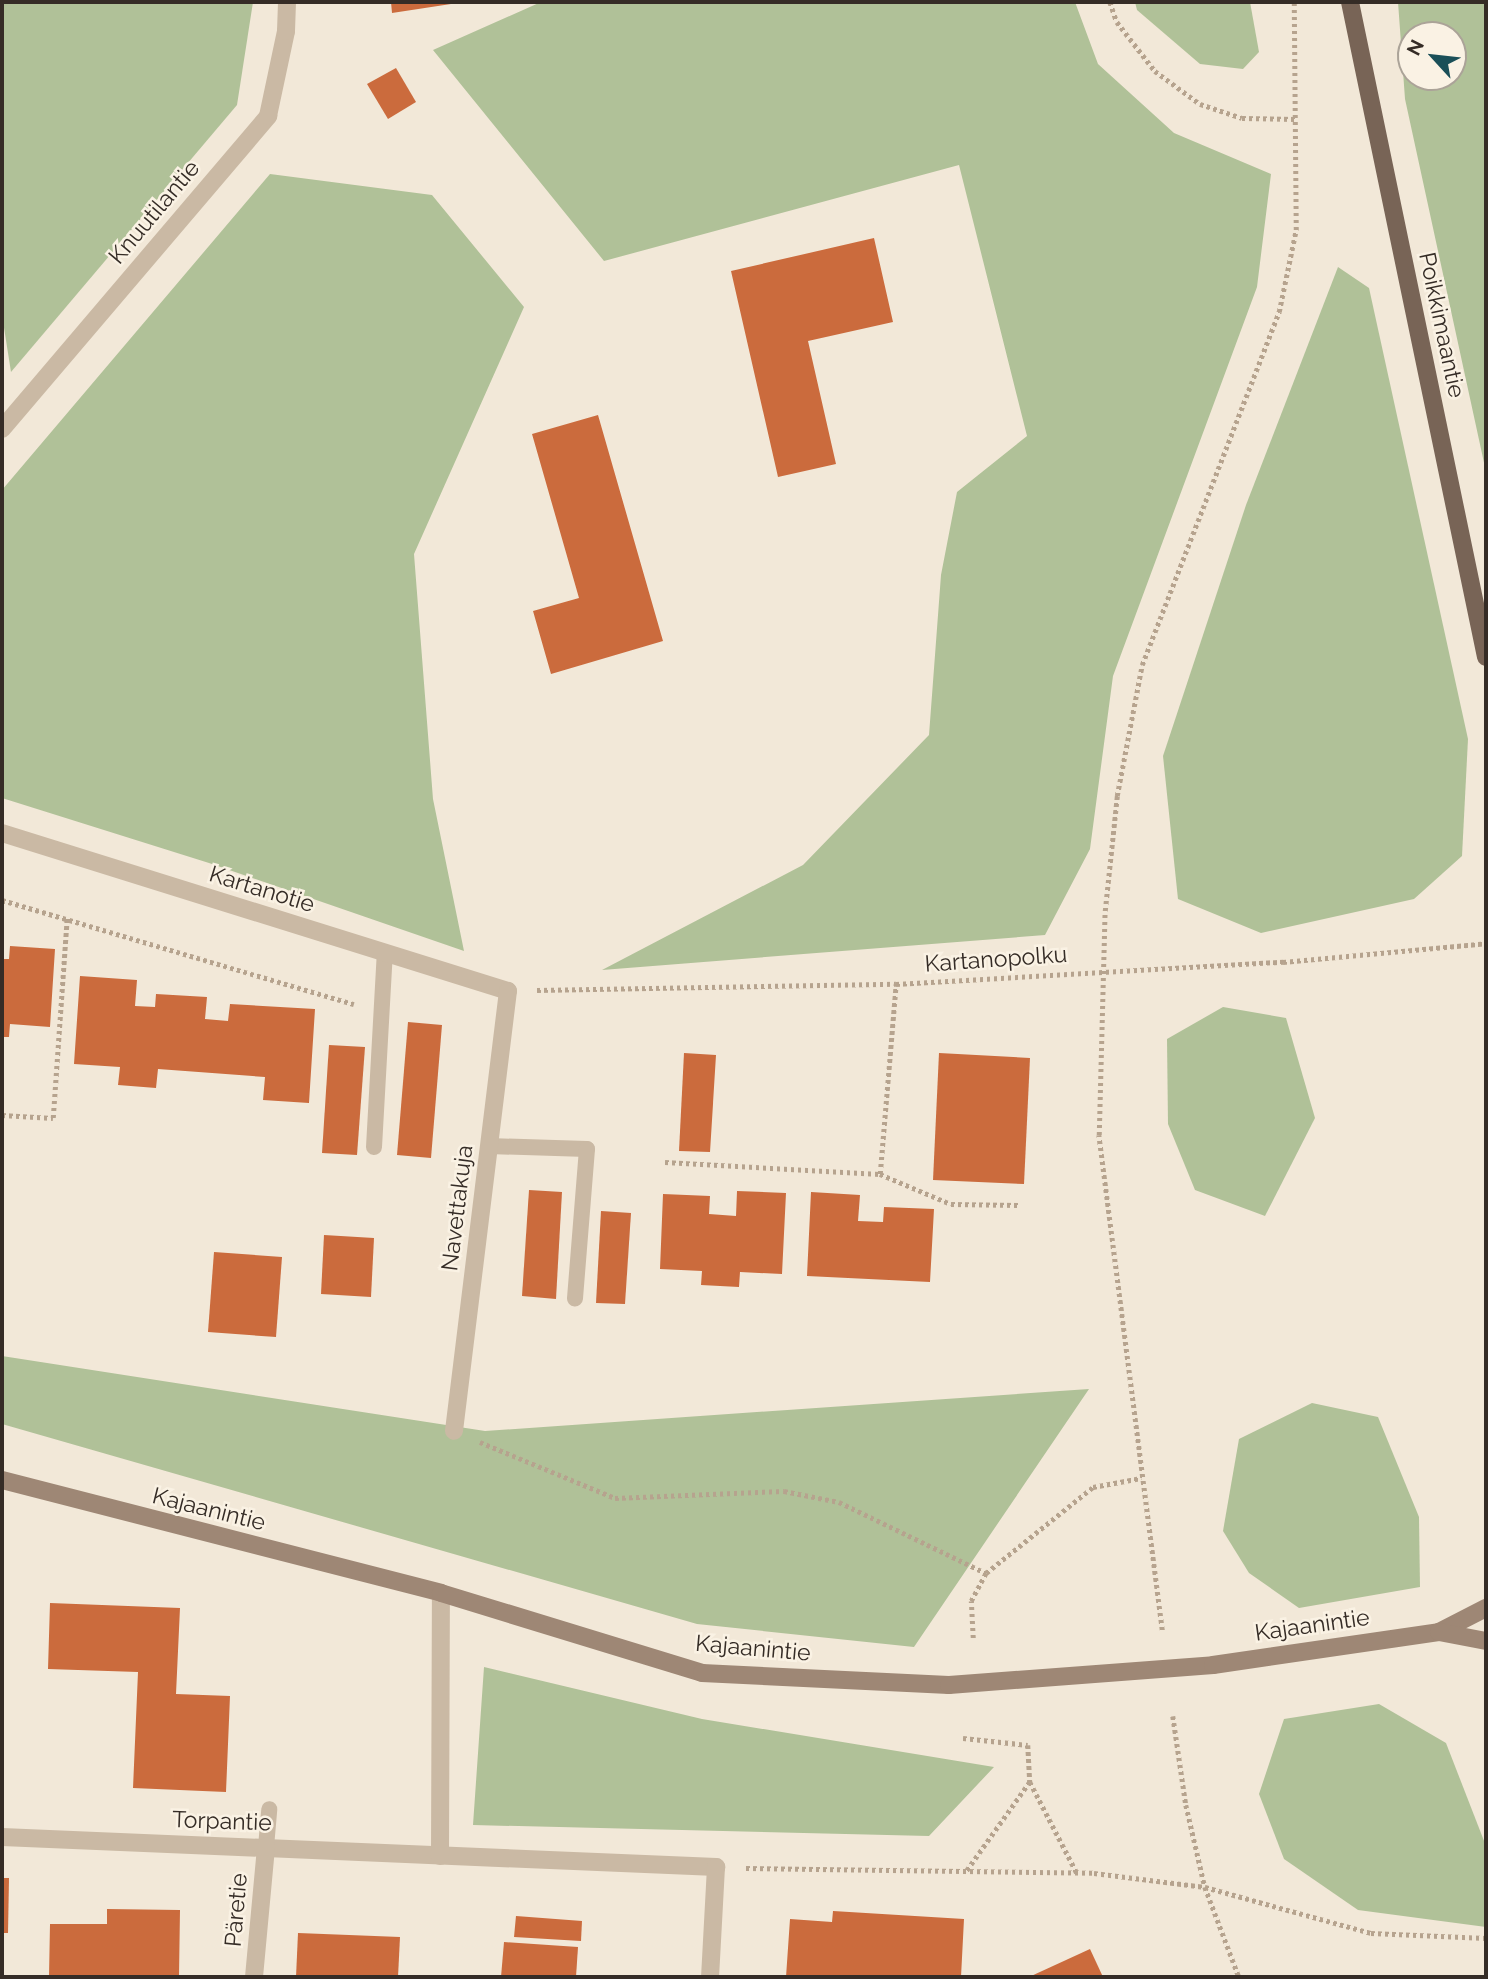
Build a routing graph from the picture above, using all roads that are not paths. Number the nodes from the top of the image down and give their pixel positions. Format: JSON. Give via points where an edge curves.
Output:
{"nodes":[{"id":1,"x":287,"y":2,"type":"edge"},
{"id":2,"x":1350,"y":2,"type":"edge"},
{"id":3,"x":2,"y":429,"type":"edge"},
{"id":4,"x":1486,"y":657,"type":"edge"},
{"id":5,"x":2,"y":833,"type":"edge"},
{"id":6,"x":384,"y":952,"type":"junction"},
{"id":7,"x":508,"y":991,"type":"joint"},
{"id":8,"x":489,"y":1146,"type":"junction"},
{"id":9,"x":374,"y":1147,"type":"dead end"},
{"id":10,"x":575,"y":1299,"type":"dead end"},
{"id":11,"x":454,"y":1431,"type":"road end"},
{"id":12,"x":2,"y":1480,"type":"edge"},
{"id":13,"x":441,"y":1593,"type":"junction"},
{"id":14,"x":1486,"y":1608,"type":"edge"},
{"id":15,"x":1438,"y":1632,"type":"junction"},
{"id":16,"x":1486,"y":1641,"type":"edge"},
{"id":17,"x":269,"y":1810,"type":"dead end"},
{"id":18,"x":2,"y":1837,"type":"edge"},
{"id":19,"x":266,"y":1847,"type":"junction"},
{"id":20,"x":440,"y":1856,"type":"junction"},
{"id":21,"x":254,"y":1977,"type":"edge"},
{"id":22,"x":710,"y":1977,"type":"edge"}],
"edges":[{"from":1,"to":3,"type":"street","name":"Knuutilantie","via":[[286,32],[268,116]]},
{"from":2,"to":4,"type":"main road","name":"Poikkimaantie"},
{"from":5,"to":6,"type":"street","name":"Kartanotie"},
{"from":6,"to":7,"type":"street","name":"Kartanotie"},
{"from":6,"to":9,"type":"lane"},
{"from":7,"to":8,"type":"street","name":"Navettakuja"},
{"from":8,"to":10,"type":"lane","via":[[587,1149]]},
{"from":8,"to":11,"type":"street","name":"Navettakuja"},
{"from":12,"to":13,"type":"main road","name":"Kajaanintie"},
{"from":13,"to":15,"type":"main road","name":"Kajaanintie","via":[[702,1672],[949,1685],[1213,1664]]},
{"from":13,"to":20,"type":"street"},
{"from":14,"to":15,"type":"main road","name":"Kajaanintie"},
{"from":15,"to":16,"type":"main road","name":"Kajaanintie"},
{"from":17,"to":19,"type":"lane"},
{"from":18,"to":19,"type":"street","name":"Torpantie"},
{"from":19,"to":20,"type":"street","name":"Torpantie"},
{"from":19,"to":21,"type":"street","name":"Päretie"},
{"from":20,"to":22,"type":"street","name":"Torpantie","via":[[716,1867]]}]}
